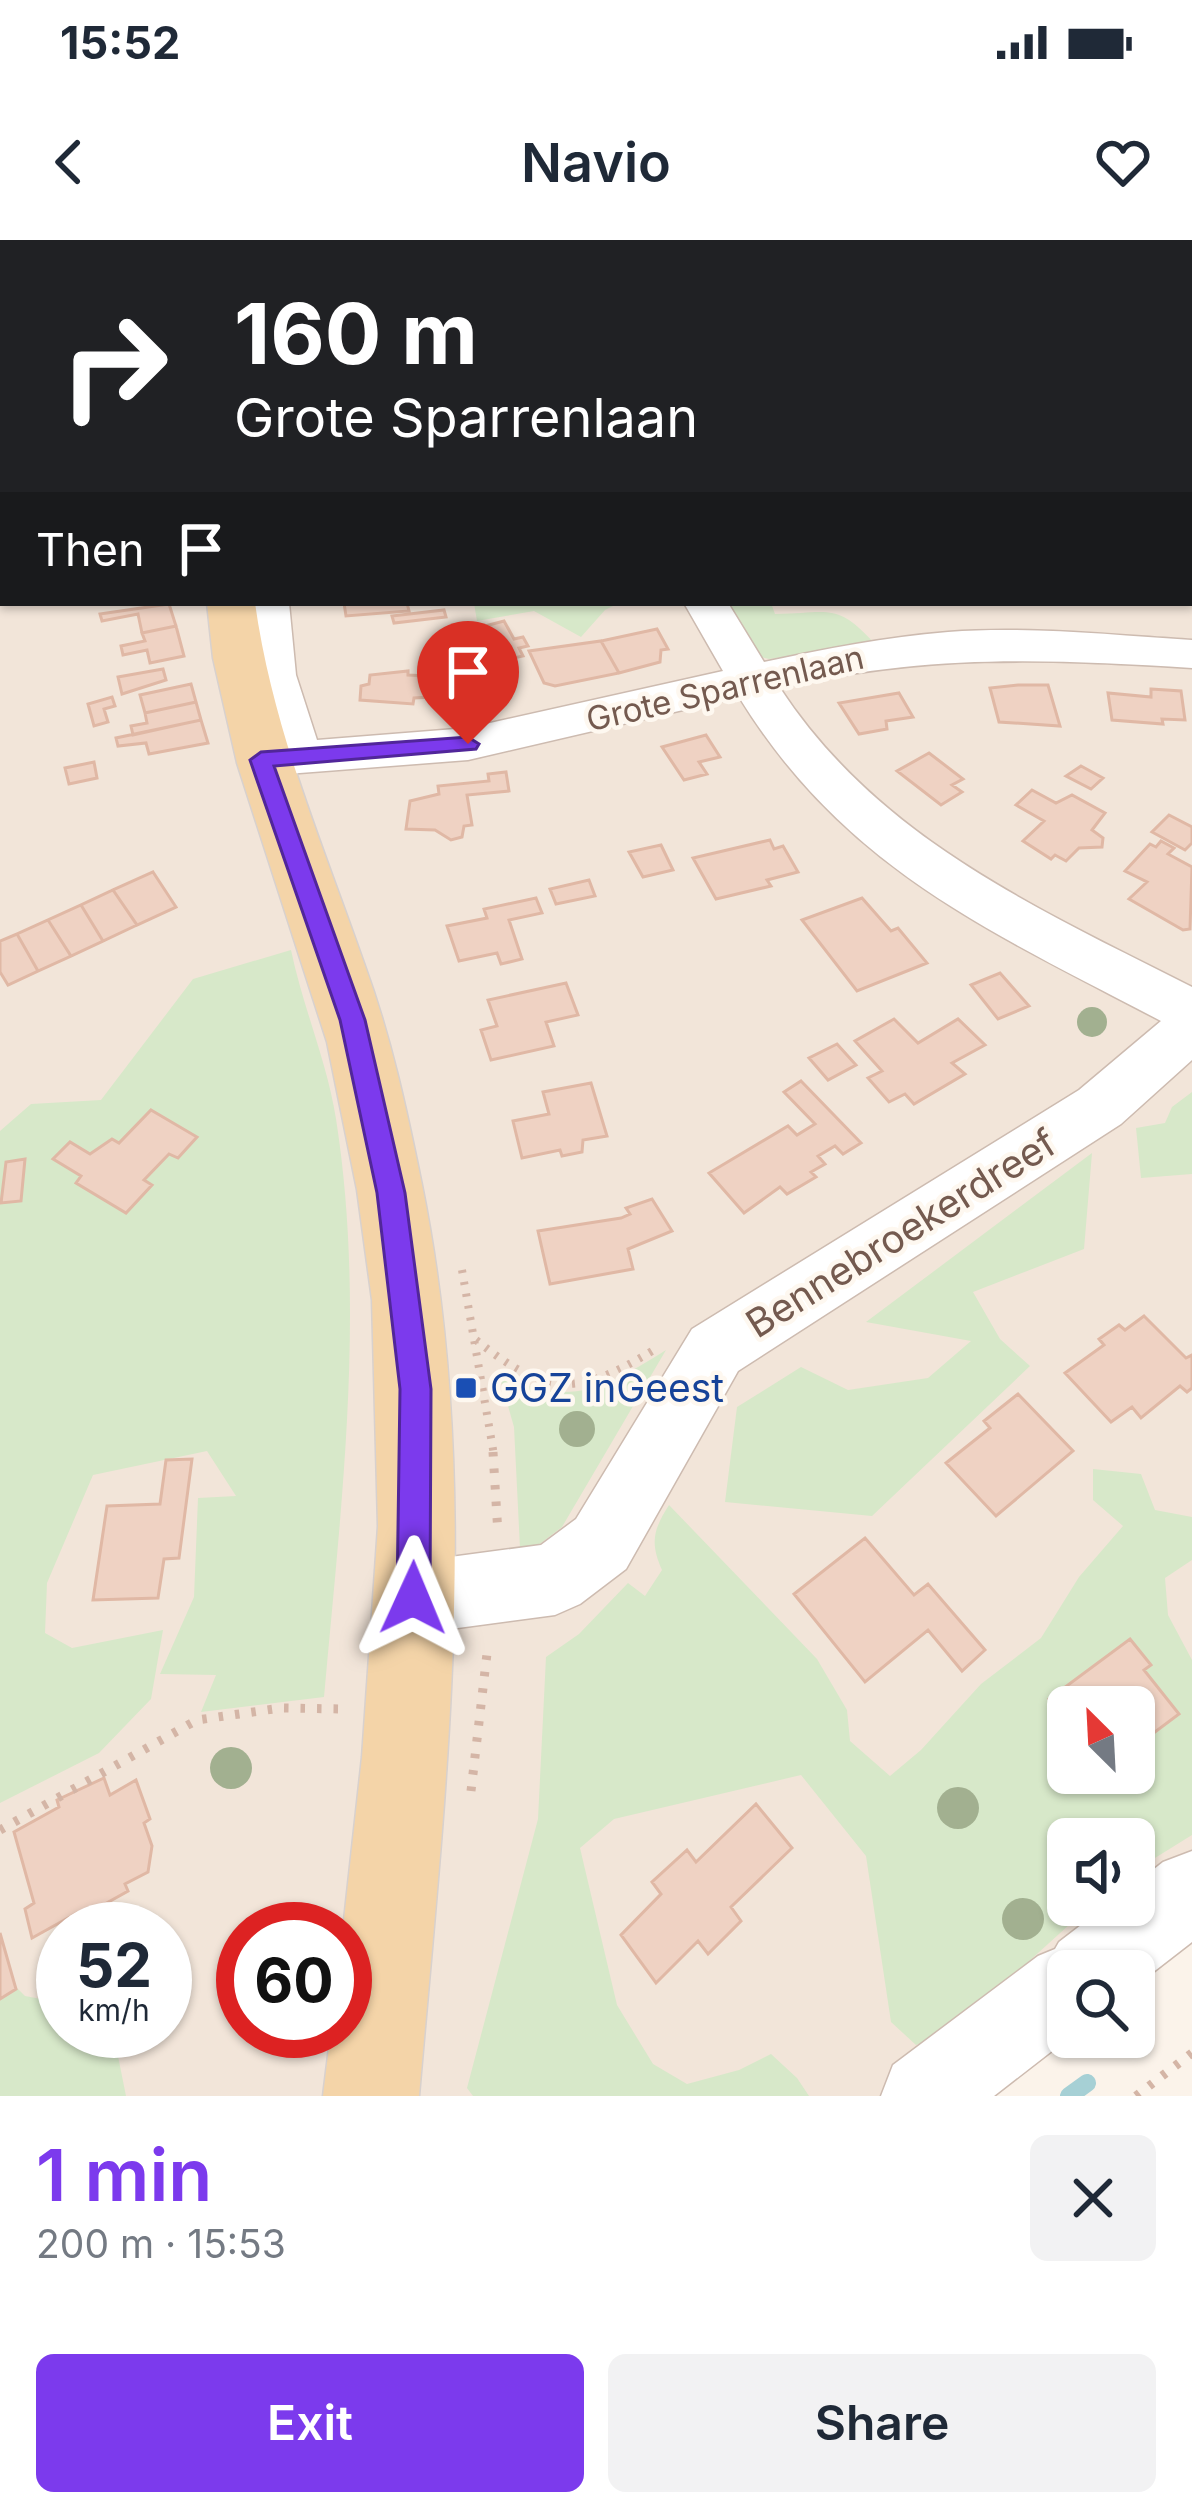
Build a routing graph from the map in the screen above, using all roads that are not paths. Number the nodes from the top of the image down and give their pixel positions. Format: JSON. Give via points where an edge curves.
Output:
{"nodes":[{"id":1,"x":231,"y":606,"type":"edge"},
{"id":2,"x":267,"y":606,"type":"edge"},
{"id":3,"x":708,"y":606,"type":"edge"},
{"id":4,"x":1192,"y":654,"type":"edge"},
{"id":5,"x":750,"y":679,"type":"junction"},
{"id":6,"x":280,"y":757,"type":"junction"},
{"id":7,"x":1192,"y":1012,"type":"edge"},
{"id":8,"x":1192,"y":1027,"type":"edge"},
{"id":9,"x":413,"y":1598,"type":"junction"},
{"id":10,"x":1192,"y":1891,"type":"edge"},
{"id":11,"x":1115,"y":1950,"type":"edge"},
{"id":12,"x":1047,"y":2002,"type":"edge"},
{"id":13,"x":370,"y":2096,"type":"edge"},
{"id":14,"x":925,"y":2096,"type":"edge"}],
"edges":[{"from":1,"to":6,"type":"main road","via":[[244,697]]},
{"from":2,"to":6,"type":"street"},
{"from":3,"to":5,"type":"street"},
{"from":4,"to":5,"type":"street","name":"Grote Sparrenlaan","via":[[951,646]]},
{"from":5,"to":6,"type":"street","name":"Grote Sparrenlaan","via":[[468,744]]},
{"from":5,"to":7,"type":"street","via":[[840,797],[903,851]]},
{"from":6,"to":9,"type":"main road","via":[[391,1193],[416,1389]]},
{"from":8,"to":9,"type":"street","name":"Bennebroekerdreef","via":[[1100,1107],[716,1350],[601,1544],[555,1579]]},
{"from":9,"to":13,"type":"main road"},
{"from":10,"to":11,"type":"street"},
{"from":12,"to":14,"type":"street"}]}
